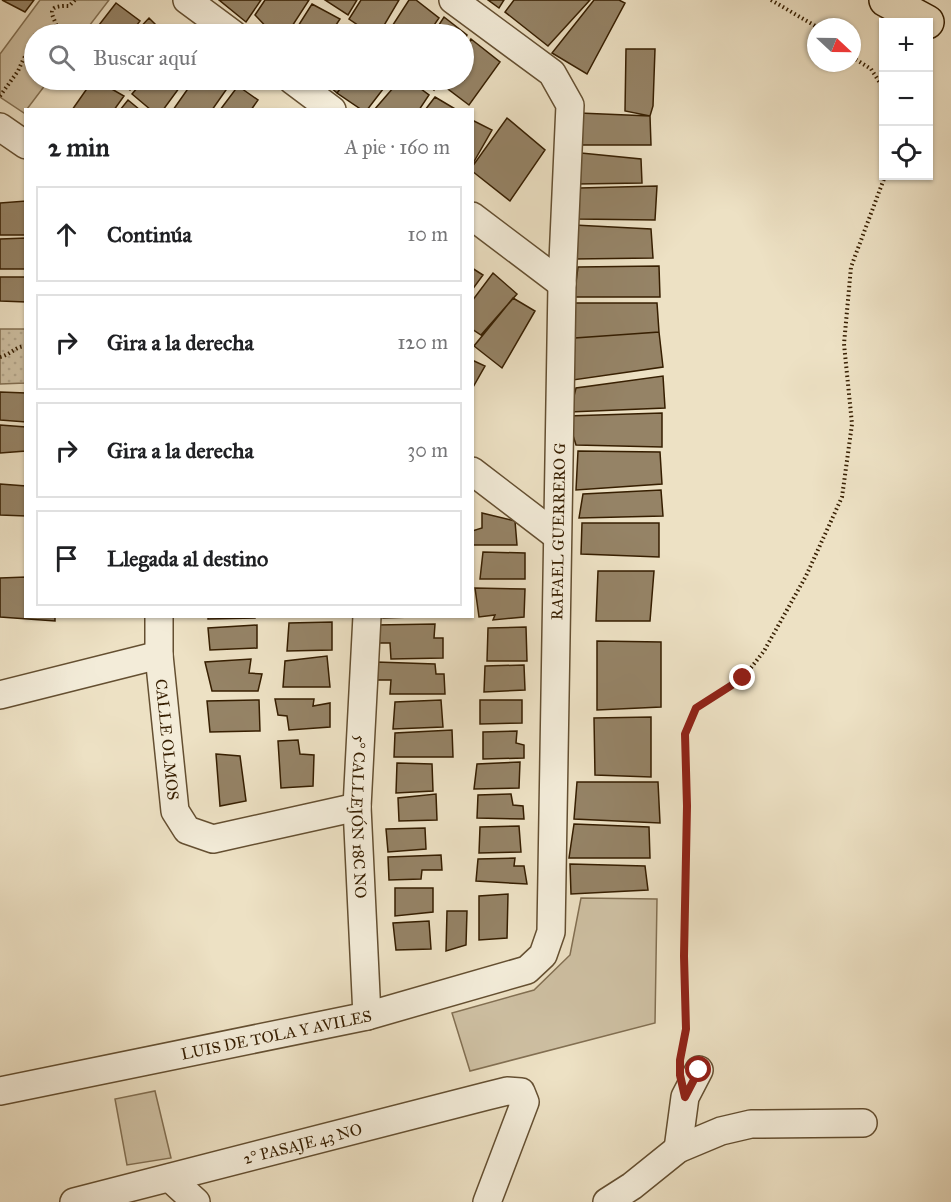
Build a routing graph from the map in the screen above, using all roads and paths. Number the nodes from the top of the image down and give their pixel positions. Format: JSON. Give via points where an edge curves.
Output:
{"nodes":[{"id":1,"x":75,"y":0,"type":"edge"},
{"id":2,"x":187,"y":0,"type":"edge"},
{"id":3,"x":453,"y":0,"type":"edge"},
{"id":4,"x":771,"y":0,"type":"edge"},
{"id":5,"x":886,"y":0,"type":"edge"},
{"id":6,"x":919,"y":18,"type":"edge"},
{"id":7,"x":807,"y":21,"type":"edge"},
{"id":8,"x":55,"y":24,"type":"edge"},
{"id":9,"x":219,"y":24,"type":"edge"},
{"id":10,"x":933,"y":26,"type":"edge"},
{"id":11,"x":951,"y":36,"type":"edge"},
{"id":12,"x":24,"y":58,"type":"edge"},
{"id":13,"x":861,"y":63,"type":"edge"},
{"id":14,"x":879,"y":81,"type":"edge"},
{"id":15,"x":305,"y":90,"type":"edge"},
{"id":16,"x":0,"y":96,"type":"edge"},
{"id":17,"x":329,"y":108,"type":"edge"},
{"id":18,"x":0,"y":127,"type":"edge"},
{"id":19,"x":24,"y":145,"type":"edge"},
{"id":20,"x":884,"y":180,"type":"edge"},
{"id":21,"x":474,"y":218,"type":"edge"},
{"id":22,"x":562,"y":284,"type":"junction"},
{"id":23,"x":24,"y":346,"type":"edge"},
{"id":24,"x":0,"y":357,"type":"edge"},
{"id":25,"x":474,"y":473,"type":"edge"},
{"id":26,"x":557,"y":536,"type":"junction"},
{"id":27,"x":159,"y":618,"type":"edge"},
{"id":28,"x":367,"y":618,"type":"edge"},
{"id":29,"x":159,"y":655,"type":"junction"},
{"id":30,"x":0,"y":695,"type":"edge"},
{"id":31,"x":357,"y":807,"type":"junction"},
{"id":32,"x":543,"y":955,"type":"joint"},
{"id":33,"x":367,"y":1016,"type":"junction"},
{"id":34,"x":699,"y":1070,"type":"dead end"},
{"id":35,"x":0,"y":1091,"type":"edge"},
{"id":36,"x":685,"y":1097,"type":"junction"},
{"id":37,"x":862,"y":1124,"type":"dead end"},
{"id":38,"x":678,"y":1149,"type":"junction"},
{"id":39,"x":170,"y":1178,"type":"junction"},
{"id":40,"x":74,"y":1202,"type":"edge"},
{"id":41,"x":196,"y":1202,"type":"edge"},
{"id":42,"x":487,"y":1202,"type":"edge"},
{"id":43,"x":607,"y":1202,"type":"edge"}],
"edges":[{"from":1,"to":8,"type":"path","via":[[69,6],[54,8]]},
{"from":2,"to":9,"type":"street"},
{"from":3,"to":22,"type":"street","name":"RAFAEL GUERRERO G","via":[[552,73],[570,105]]},
{"from":4,"to":7,"type":"path"},
{"from":5,"to":6,"type":"highway"},
{"from":10,"to":11,"type":"highway"},
{"from":12,"to":16,"type":"path"},
{"from":13,"to":14,"type":"path"},
{"from":15,"to":17,"type":"street"},
{"from":18,"to":19,"type":"street"},
{"from":20,"to":36,"type":"path","via":[[851,267],[844,344],[852,424],[842,497],[806,576],[764,651],[743,678],[696,708],[685,734],[686,1029],[680,1075]]},
{"from":21,"to":22,"type":"street"},
{"from":22,"to":26,"type":"street","name":"RAFAEL GUERRERO G"},
{"from":23,"to":24,"type":"path"},
{"from":25,"to":26,"type":"street"},
{"from":26,"to":32,"type":"street","name":"RAFAEL GUERRERO G","via":[[551,932]]},
{"from":27,"to":29,"type":"street","name":"CALLE OLMOS"},
{"from":28,"to":31,"type":"street","name":"5° CALLEJÓN 18C NO"},
{"from":29,"to":30,"type":"street"},
{"from":29,"to":31,"type":"street","name":"CALLE OLMOS","via":[[175,811],[188,830],[213,839]]},
{"from":31,"to":33,"type":"street","name":"5° CALLEJÓN 18C NO"},
{"from":32,"to":33,"type":"street","name":"LUIS DE TOLA Y AVILES","via":[[528,970]]},
{"from":33,"to":35,"type":"street","name":"LUIS DE TOLA Y AVILES"},
{"from":34,"to":36,"type":"street"},
{"from":36,"to":38,"type":"street"},
{"from":37,"to":38,"type":"street","via":[[752,1124]]},
{"from":38,"to":43,"type":"street"},
{"from":39,"to":40,"type":"street","name":"2° PASAJE 43 NO"},
{"from":39,"to":41,"type":"street"},
{"from":39,"to":42,"type":"street","name":"2° PASAJE 43 NO","via":[[507,1091],[521,1092],[525,1102]]}]}
